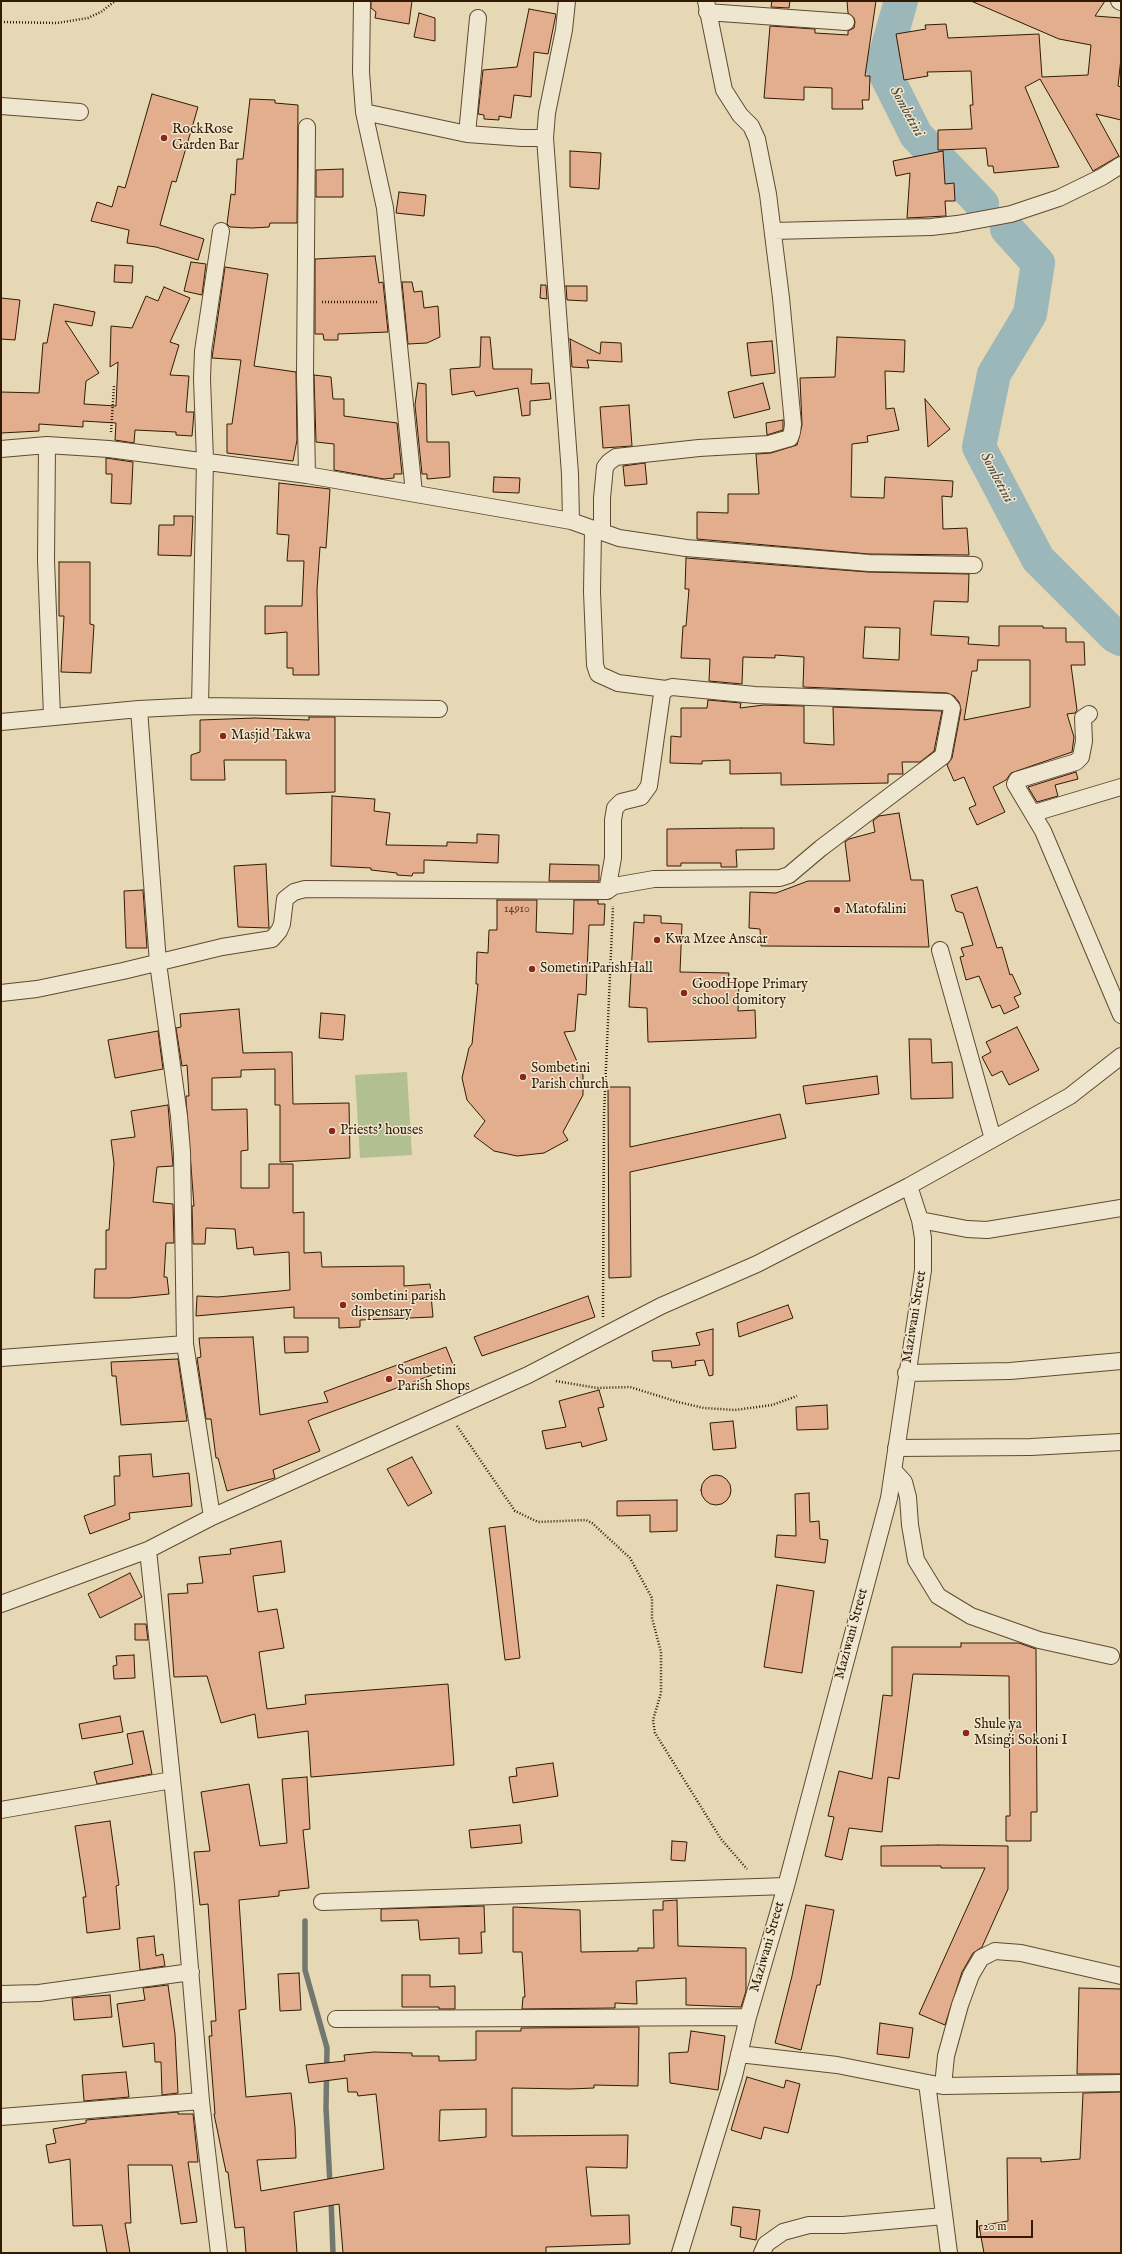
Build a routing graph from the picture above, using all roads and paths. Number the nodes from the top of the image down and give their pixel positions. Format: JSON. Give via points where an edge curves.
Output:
{"nodes":[{"id":1,"x":114,"y":1,"type":"edge"},
{"id":2,"x":362,"y":1,"type":"edge"},
{"id":3,"x":567,"y":1,"type":"edge"},
{"id":4,"x":706,"y":7,"type":"edge"},
{"id":5,"x":478,"y":18,"type":"dead end"},
{"id":6,"x":1,"y":22,"type":"edge"},
{"id":7,"x":846,"y":22,"type":"dead end"},
{"id":8,"x":1,"y":106,"type":"edge"},
{"id":9,"x":80,"y":112,"type":"dead end"},
{"id":10,"x":364,"y":112,"type":"junction"},
{"id":11,"x":307,"y":127,"type":"dead end"},
{"id":12,"x":467,"y":134,"type":"junction"},
{"id":13,"x":545,"y":138,"type":"junction"},
{"id":14,"x":1121,"y":165,"type":"edge"},
{"id":15,"x":221,"y":231,"type":"dead end"},
{"id":16,"x":773,"y":231,"type":"junction"},
{"id":17,"x":306,"y":302,"type":"junction"},
{"id":18,"x":374,"y":302,"type":"dead end"},
{"id":19,"x":114,"y":386,"type":"dead end"},
{"id":20,"x":47,"y":445,"type":"junction"},
{"id":21,"x":1,"y":449,"type":"edge"},
{"id":22,"x":109,"y":449,"type":"junction"},
{"id":23,"x":205,"y":460,"type":"junction"},
{"id":24,"x":307,"y":475,"type":"junction"},
{"id":25,"x":414,"y":493,"type":"junction"},
{"id":26,"x":571,"y":521,"type":"junction"},
{"id":27,"x":598,"y":530,"type":"junction"},
{"id":28,"x":974,"y":565,"type":"dead end"},
{"id":29,"x":666,"y":689,"type":"junction"},
{"id":30,"x":200,"y":706,"type":"junction"},
{"id":31,"x":139,"y":709,"type":"junction"},
{"id":32,"x":439,"y":709,"type":"dead end"},
{"id":33,"x":1089,"y":714,"type":"dead end"},
{"id":34,"x":52,"y":716,"type":"junction"},
{"id":35,"x":1,"y":722,"type":"edge"},
{"id":36,"x":1121,"y":788,"type":"edge"},
{"id":37,"x":1034,"y":813,"type":"junction"},
{"id":38,"x":610,"y":888,"type":"junction"},
{"id":39,"x":940,"y":950,"type":"dead end"},
{"id":40,"x":158,"y":963,"type":"junction"},
{"id":41,"x":1,"y":992,"type":"edge"},
{"id":42,"x":1121,"y":1015,"type":"edge"},
{"id":43,"x":1121,"y":1056,"type":"edge"},
{"id":44,"x":993,"y":1139,"type":"junction"},
{"id":45,"x":909,"y":1186,"type":"junction"},
{"id":46,"x":1121,"y":1208,"type":"edge"},
{"id":47,"x":920,"y":1220,"type":"junction"},
{"id":48,"x":603,"y":1336,"type":"junction"},
{"id":49,"x":185,"y":1344,"type":"junction"},
{"id":50,"x":1,"y":1358,"type":"edge"},
{"id":51,"x":1121,"y":1361,"type":"edge"},
{"id":52,"x":906,"y":1373,"type":"junction"},
{"id":53,"x":528,"y":1375,"type":"junction"},
{"id":54,"x":797,"y":1396,"type":"dead end"},
{"id":55,"x":447,"y":1410,"type":"junction"},
{"id":56,"x":1121,"y":1442,"type":"edge"},
{"id":57,"x":896,"y":1448,"type":"junction"},
{"id":58,"x":894,"y":1471,"type":"junction"},
{"id":59,"x":212,"y":1517,"type":"junction"},
{"id":60,"x":148,"y":1550,"type":"junction"},
{"id":61,"x":1,"y":1604,"type":"edge"},
{"id":62,"x":1111,"y":1656,"type":"dead end"},
{"id":63,"x":172,"y":1780,"type":"junction"},
{"id":64,"x":1,"y":1810,"type":"edge"},
{"id":65,"x":786,"y":1886,"type":"junction"},
{"id":66,"x":762,"y":1887,"type":"junction"},
{"id":67,"x":322,"y":1902,"type":"dead end"},
{"id":68,"x":191,"y":1972,"type":"junction"},
{"id":69,"x":1121,"y":1976,"type":"edge"},
{"id":70,"x":1,"y":1994,"type":"edge"},
{"id":71,"x":748,"y":2017,"type":"junction"},
{"id":72,"x":336,"y":2019,"type":"dead end"},
{"id":73,"x":739,"y":2054,"type":"junction"},
{"id":74,"x":927,"y":2083,"type":"junction"},
{"id":75,"x":1121,"y":2083,"type":"edge"},
{"id":76,"x":943,"y":2086,"type":"junction"},
{"id":77,"x":201,"y":2101,"type":"junction"},
{"id":78,"x":1,"y":2117,"type":"edge"},
{"id":79,"x":944,"y":2216,"type":"junction"},
{"id":80,"x":219,"y":2253,"type":"edge"},
{"id":81,"x":680,"y":2253,"type":"edge"},
{"id":82,"x":762,"y":2253,"type":"edge"},
{"id":83,"x":949,"y":2253,"type":"edge"}],
"edges":[{"from":1,"to":6,"type":"path","via":[[101,12],[88,18],[58,22]]},
{"from":2,"to":10,"type":"street","via":[[361,72]]},
{"from":3,"to":13,"type":"street"},
{"from":4,"to":7,"type":"street"},
{"from":4,"to":16,"type":"street","via":[[724,90],[736,110],[751,126],[757,139]]},
{"from":5,"to":12,"type":"street"},
{"from":8,"to":9,"type":"street"},
{"from":10,"to":12,"type":"street"},
{"from":10,"to":25,"type":"street","via":[[385,208]]},
{"from":11,"to":17,"type":"street"},
{"from":12,"to":13,"type":"street"},
{"from":13,"to":26,"type":"street","via":[[570,474]]},
{"from":14,"to":16,"type":"street","via":[[1060,198],[1011,214],[931,227]]},
{"from":15,"to":23,"type":"street","via":[[203,358]]},
{"from":16,"to":27,"type":"street","via":[[793,424],[790,438],[769,444],[616,457],[606,467]]},
{"from":17,"to":18,"type":"path"},
{"from":17,"to":24,"type":"street"},
{"from":19,"to":22,"type":"path"},
{"from":20,"to":21,"type":"street"},
{"from":20,"to":22,"type":"street"},
{"from":20,"to":34,"type":"street","via":[[46,560]]},
{"from":22,"to":23,"type":"street"},
{"from":23,"to":24,"type":"street"},
{"from":23,"to":30,"type":"street"},
{"from":24,"to":25,"type":"street"},
{"from":25,"to":26,"type":"street"},
{"from":26,"to":27,"type":"street"},
{"from":27,"to":28,"type":"street","via":[[619,538],[725,552],[869,563]]},
{"from":27,"to":29,"type":"street","via":[[592,592],[596,669],[607,679],[618,683]]},
{"from":29,"to":38,"type":"street","via":[[662,694],[650,786],[641,797],[621,802],[615,808]]},
{"from":29,"to":38,"type":"street","via":[[672,687],[755,695],[947,702],[952,708],[943,756],[789,875],[780,878],[654,879]]},
{"from":30,"to":31,"type":"street"},
{"from":30,"to":32,"type":"street"},
{"from":31,"to":34,"type":"street"},
{"from":31,"to":40,"type":"street"},
{"from":33,"to":37,"type":"street","via":[[1083,718],[1084,741],[1081,757],[1076,762],[1017,780],[1015,784]]},
{"from":34,"to":35,"type":"street"},
{"from":36,"to":37,"type":"street"},
{"from":37,"to":42,"type":"street"},
{"from":38,"to":40,"type":"street","via":[[305,889],[294,892],[285,899],[282,924],[272,939],[222,947]]},
{"from":38,"to":48,"type":"path","via":[[604,1114]]},
{"from":39,"to":44,"type":"street"},
{"from":40,"to":41,"type":"street","via":[[37,989]]},
{"from":40,"to":49,"type":"street","via":[[176,1088],[182,1152]]},
{"from":43,"to":44,"type":"street","via":[[1070,1096]]},
{"from":44,"to":45,"type":"street"},
{"from":45,"to":47,"type":"street","name":"Maziwani Street"},
{"from":45,"to":48,"type":"street","via":[[757,1264],[661,1306]]},
{"from":46,"to":47,"type":"street","via":[[986,1230]]},
{"from":47,"to":52,"type":"street","name":"Maziwani Street","via":[[923,1270]]},
{"from":48,"to":53,"type":"street"},
{"from":49,"to":50,"type":"street"},
{"from":49,"to":59,"type":"street"},
{"from":51,"to":52,"type":"street","via":[[1010,1372]]},
{"from":52,"to":57,"type":"street","name":"Maziwani Street"},
{"from":53,"to":54,"type":"path","via":[[597,1388],[630,1387],[704,1408],[735,1410],[765,1406]]},
{"from":53,"to":55,"type":"street"},
{"from":55,"to":59,"type":"street"},
{"from":55,"to":66,"type":"path","via":[[515,1511],[538,1522],[586,1520],[630,1558],[652,1598],[652,1618],[661,1652],[661,1693],[653,1720],[656,1733],[721,1839]]},
{"from":56,"to":57,"type":"street","via":[[1031,1447]]},
{"from":57,"to":58,"type":"street","name":"Maziwani Street"},
{"from":58,"to":62,"type":"street","via":[[904,1482],[908,1497],[916,1560],[938,1596],[971,1616],[1039,1640]]},
{"from":58,"to":65,"type":"street","name":"Maziwani Street"},
{"from":59,"to":60,"type":"street"},
{"from":60,"to":61,"type":"street"},
{"from":60,"to":63,"type":"street"},
{"from":63,"to":64,"type":"street"},
{"from":63,"to":68,"type":"street"},
{"from":65,"to":66,"type":"street"},
{"from":65,"to":71,"type":"street","name":"Maziwani Street"},
{"from":66,"to":67,"type":"street"},
{"from":68,"to":70,"type":"street","via":[[39,1993]]},
{"from":68,"to":77,"type":"street"},
{"from":69,"to":76,"type":"street","via":[[1021,1953],[995,1951],[981,1958],[971,1975],[960,2005],[946,2056]]},
{"from":71,"to":72,"type":"street"},
{"from":71,"to":73,"type":"street","name":"Maziwani Street"},
{"from":73,"to":74,"type":"street","via":[[837,2065]]},
{"from":73,"to":81,"type":"street","name":"Maziwani Street"},
{"from":74,"to":76,"type":"street"},
{"from":74,"to":79,"type":"street"},
{"from":75,"to":76,"type":"street"},
{"from":77,"to":78,"type":"street"},
{"from":77,"to":80,"type":"street"},
{"from":79,"to":82,"type":"street","via":[[842,2225],[809,2225],[783,2232],[766,2244]]},
{"from":79,"to":83,"type":"street"}]}
